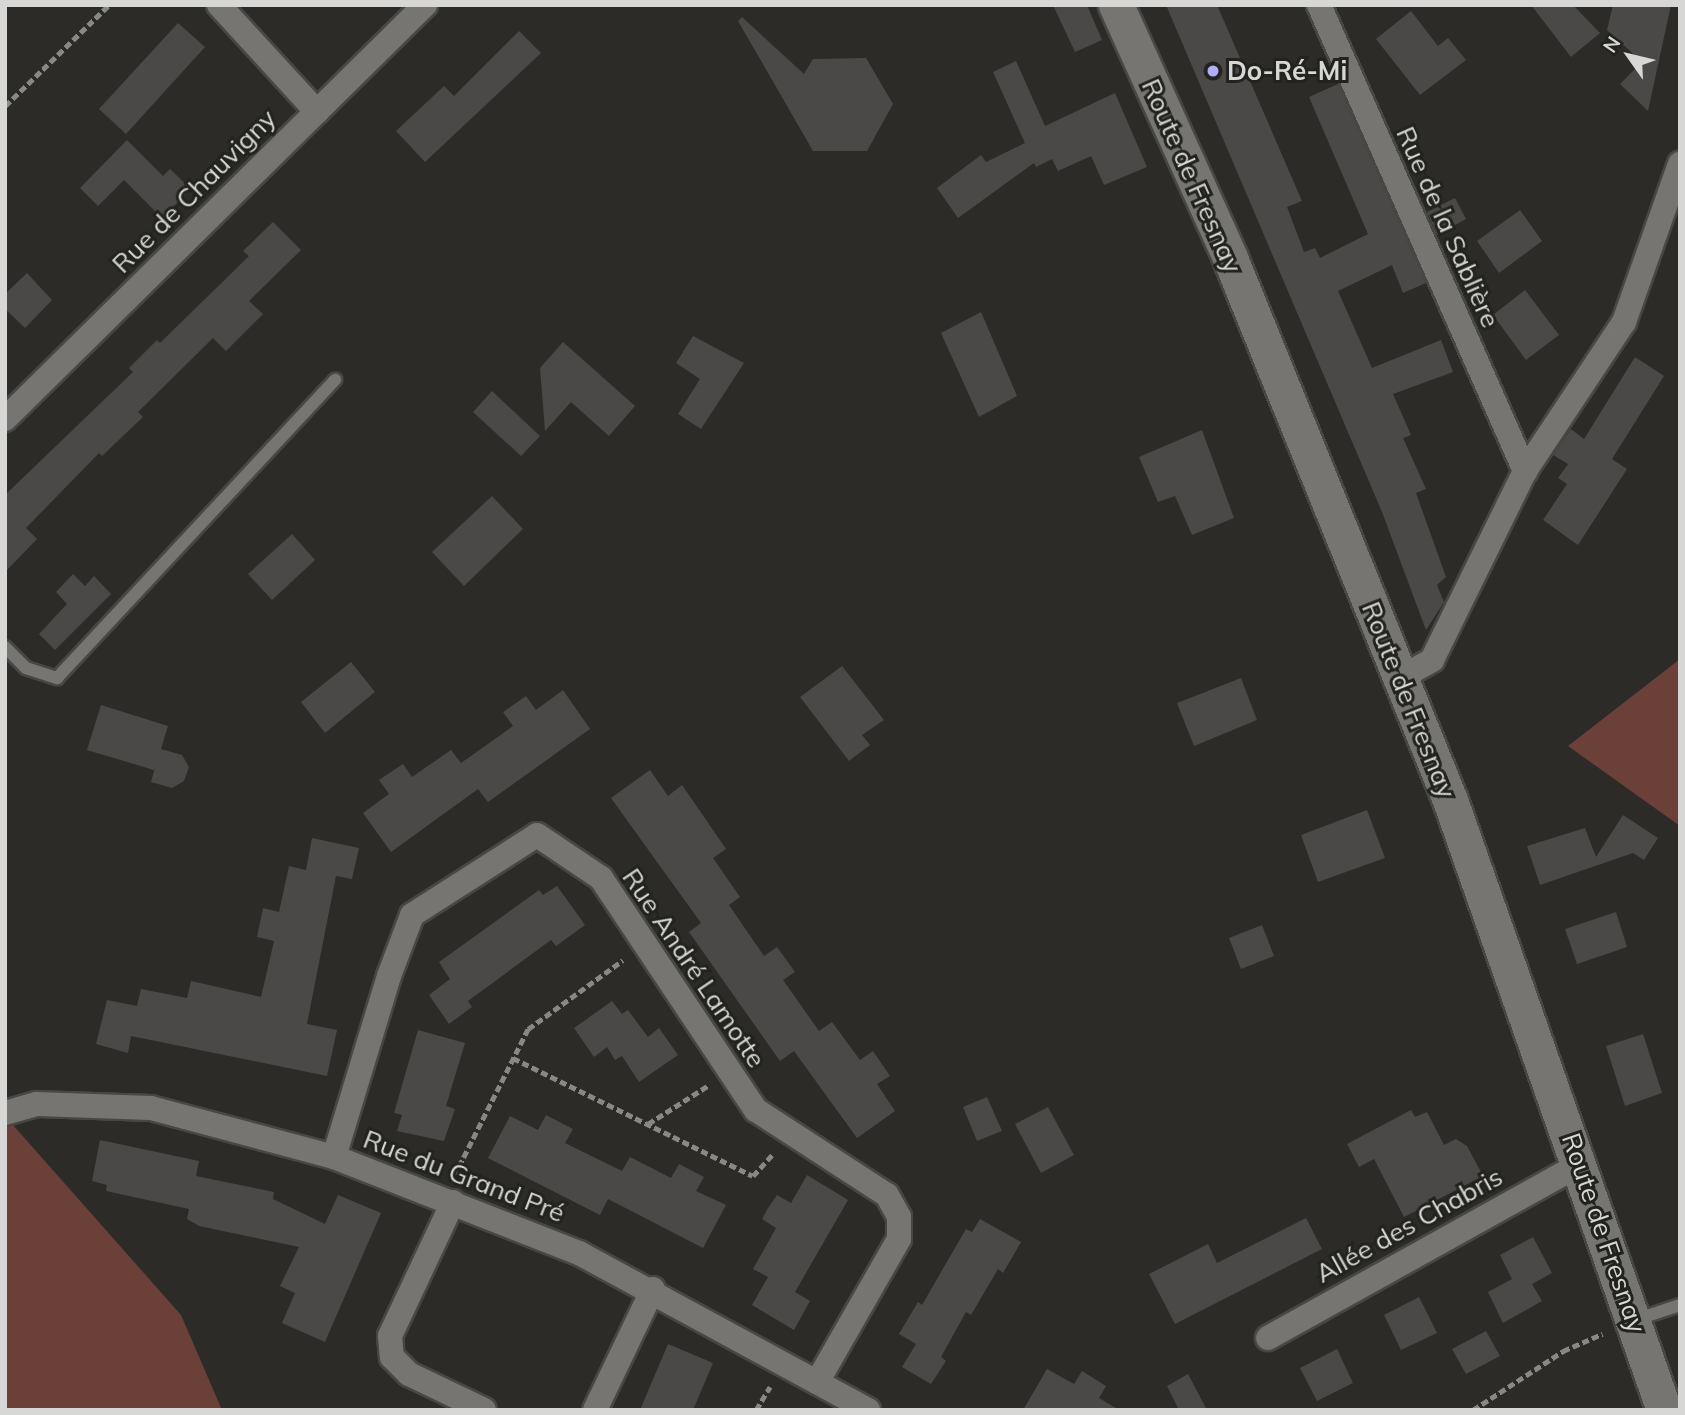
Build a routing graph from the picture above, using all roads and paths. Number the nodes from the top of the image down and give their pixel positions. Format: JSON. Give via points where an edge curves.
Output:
{"nodes":[{"id":1,"x":109,"y":5,"type":"edge"},
{"id":2,"x":219,"y":5,"type":"edge"},
{"id":3,"x":425,"y":5,"type":"edge"},
{"id":4,"x":1116,"y":5,"type":"edge"},
{"id":5,"x":1319,"y":5,"type":"edge"},
{"id":6,"x":5,"y":106,"type":"edge"},
{"id":7,"x":317,"y":112,"type":"junction"},
{"id":8,"x":1680,"y":164,"type":"edge"},
{"id":9,"x":335,"y":380,"type":"dead end"},
{"id":10,"x":5,"y":419,"type":"edge"},
{"id":11,"x":1525,"y":471,"type":"junction"},
{"id":12,"x":5,"y":647,"type":"edge"},
{"id":13,"x":1400,"y":678,"type":"junction"},
{"id":14,"x":644,"y":945,"type":"junction"},
{"id":15,"x":513,"y":1058,"type":"junction"},
{"id":16,"x":728,"y":1073,"type":"junction"},
{"id":17,"x":5,"y":1113,"type":"edge"},
{"id":18,"x":648,"y":1124,"type":"junction"},
{"id":19,"x":791,"y":1134,"type":"junction"},
{"id":20,"x":334,"y":1157,"type":"junction"},
{"id":21,"x":1580,"y":1164,"type":"junction"},
{"id":22,"x":448,"y":1200,"type":"junction"},
{"id":23,"x":653,"y":1289,"type":"junction"},
{"id":24,"x":1680,"y":1306,"type":"edge"},
{"id":25,"x":1635,"y":1320,"type":"junction"},
{"id":26,"x":1268,"y":1338,"type":"dead end"},
{"id":27,"x":817,"y":1382,"type":"junction"},
{"id":28,"x":484,"y":1410,"type":"edge"},
{"id":29,"x":595,"y":1410,"type":"edge"},
{"id":30,"x":869,"y":1410,"type":"edge"},
{"id":31,"x":1473,"y":1410,"type":"edge"},
{"id":32,"x":1664,"y":1410,"type":"edge"}],
"edges":[{"from":1,"to":6,"type":"path"},
{"from":2,"to":7,"type":"street"},
{"from":3,"to":7,"type":"street","name":"Rue de Chauvigny"},
{"from":4,"to":13,"type":"street","name":"Route de Fresnay","via":[[1230,258]]},
{"from":5,"to":11,"type":"street","name":"Rue de la Sablière"},
{"from":7,"to":10,"type":"street","name":"Rue de Chauvigny"},
{"from":8,"to":11,"type":"street","via":[[1625,322]]},
{"from":9,"to":12,"type":"lane","via":[[57,678],[26,668]]},
{"from":11,"to":13,"type":"street","via":[[1432,660]]},
{"from":13,"to":21,"type":"street","name":"Route de Fresnay","via":[[1450,800]]},
{"from":14,"to":15,"type":"path","via":[[528,1028]]},
{"from":14,"to":16,"type":"street","name":"Rue André Lamotte"},
{"from":14,"to":20,"type":"street","name":"Rue André Lamotte","via":[[601,878],[537,835],[412,915]]},
{"from":15,"to":18,"type":"path"},
{"from":15,"to":22,"type":"path"},
{"from":16,"to":18,"type":"path"},
{"from":16,"to":19,"type":"street","name":"Rue André Lamotte","via":[[756,1110]]},
{"from":17,"to":20,"type":"street","name":"Rue du Grand Pré","via":[[37,1104],[151,1108]]},
{"from":18,"to":19,"type":"path","via":[[753,1176]]},
{"from":19,"to":27,"type":"street","name":"Rue André Lamotte","via":[[887,1195],[899,1217],[899,1239]]},
{"from":20,"to":22,"type":"street","name":"Rue du Grand Pré"},
{"from":21,"to":25,"type":"street","name":"Route de Fresnay"},
{"from":21,"to":26,"type":"street","name":"Allée des Chabris"},
{"from":22,"to":23,"type":"street","name":"Rue du Grand Pré","via":[[579,1252]]},
{"from":22,"to":28,"type":"street","via":[[390,1336],[392,1357],[409,1374]]},
{"from":23,"to":27,"type":"street","name":"Rue du Grand Pré"},
{"from":23,"to":29,"type":"street"},
{"from":24,"to":25,"type":"lane"},
{"from":25,"to":31,"type":"path","via":[[1563,1351]]},
{"from":25,"to":32,"type":"street","name":"Route de Fresnay"},
{"from":27,"to":30,"type":"street","name":"Rue du Grand Pré"}]}
